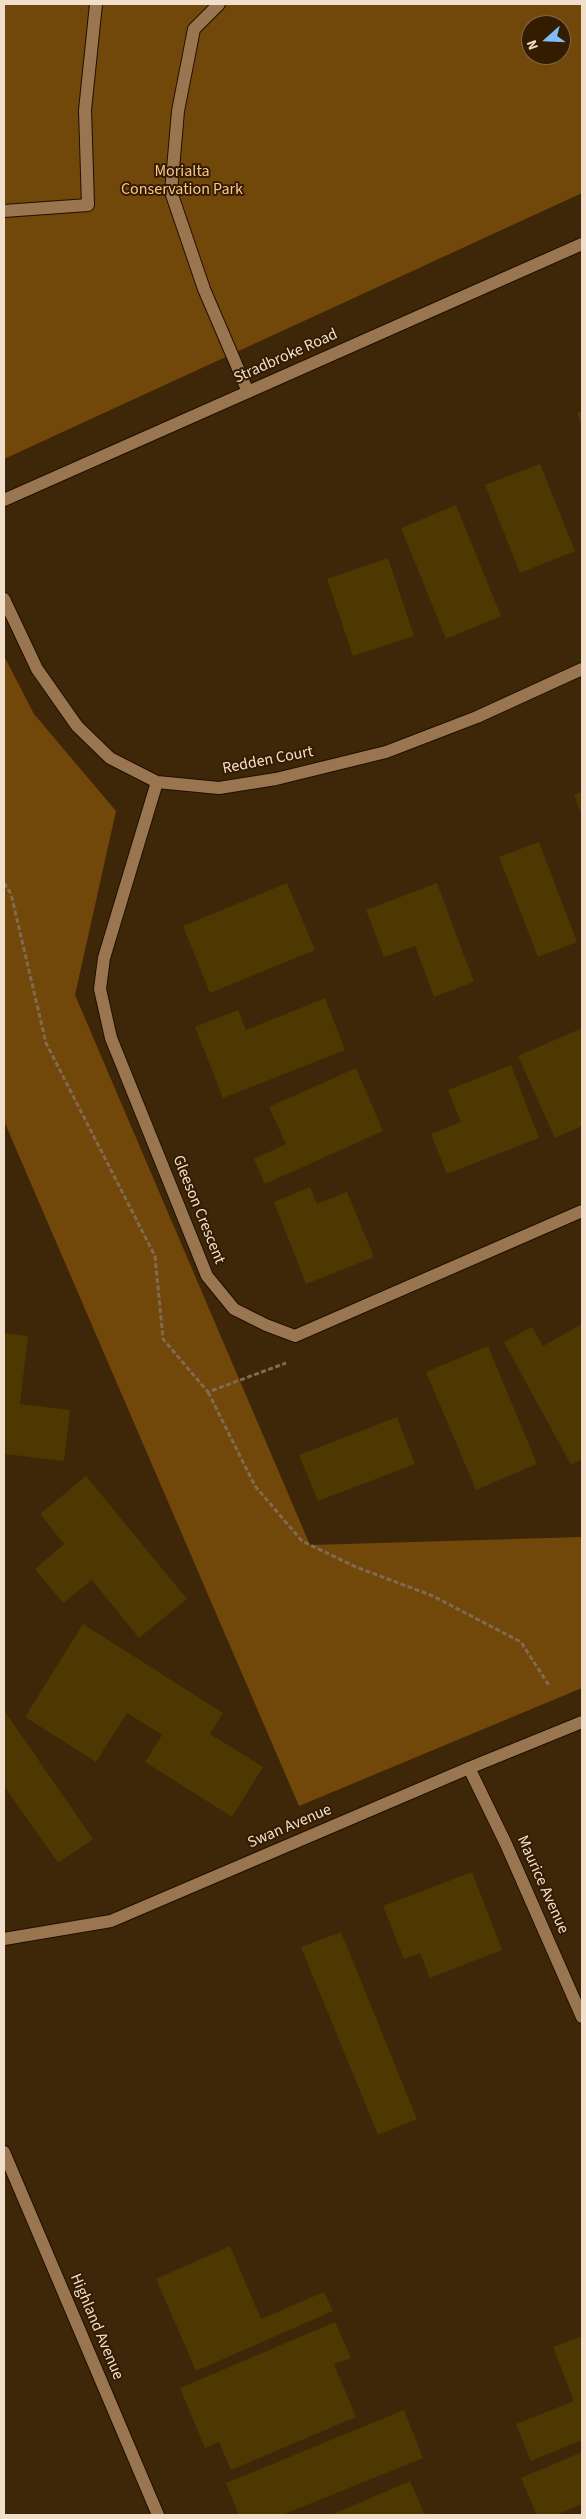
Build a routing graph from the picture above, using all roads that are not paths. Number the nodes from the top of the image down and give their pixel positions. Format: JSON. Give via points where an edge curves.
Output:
{"nodes":[{"id":1,"x":96,"y":4,"type":"edge"},
{"id":2,"x":219,"y":4,"type":"edge"},
{"id":3,"x":4,"y":211,"type":"edge"},
{"id":4,"x":582,"y":244,"type":"edge"},
{"id":5,"x":248,"y":392,"type":"junction"},
{"id":6,"x":4,"y":500,"type":"edge"},
{"id":7,"x":4,"y":599,"type":"edge"},
{"id":8,"x":582,"y":669,"type":"edge"},
{"id":9,"x":157,"y":782,"type":"junction"},
{"id":10,"x":582,"y":1211,"type":"edge"},
{"id":11,"x":582,"y":1722,"type":"edge"},
{"id":12,"x":469,"y":1768,"type":"junction"},
{"id":13,"x":4,"y":1939,"type":"edge"},
{"id":14,"x":582,"y":2017,"type":"edge"},
{"id":15,"x":4,"y":2152,"type":"edge"},
{"id":16,"x":158,"y":2515,"type":"edge"}],
"edges":[{"from":1,"to":3,"type":"street","via":[[85,110],[88,205]]},
{"from":2,"to":5,"type":"street","via":[[194,29],[178,112],[171,192],[204,289]]},
{"from":4,"to":5,"type":"street","name":"Stradbroke Road"},
{"from":5,"to":6,"type":"street","name":"Stradbroke Road"},
{"from":7,"to":9,"type":"street","name":"Redden Court","via":[[37,669],[77,726],[110,758]]},
{"from":8,"to":9,"type":"street","name":"Redden Court","via":[[478,717],[386,752],[276,779],[219,788]]},
{"from":9,"to":10,"type":"street","name":"Gleeson Crescent","via":[[104,958],[100,989],[111,1038],[207,1276],[234,1309],[295,1336]]},
{"from":11,"to":12,"type":"street","name":"Swan Avenue"},
{"from":12,"to":13,"type":"street","name":"Swan Avenue","via":[[111,1921]]},
{"from":12,"to":14,"type":"street","name":"Maurice Avenue"},
{"from":15,"to":16,"type":"street","name":"Highland Avenue"}]}
